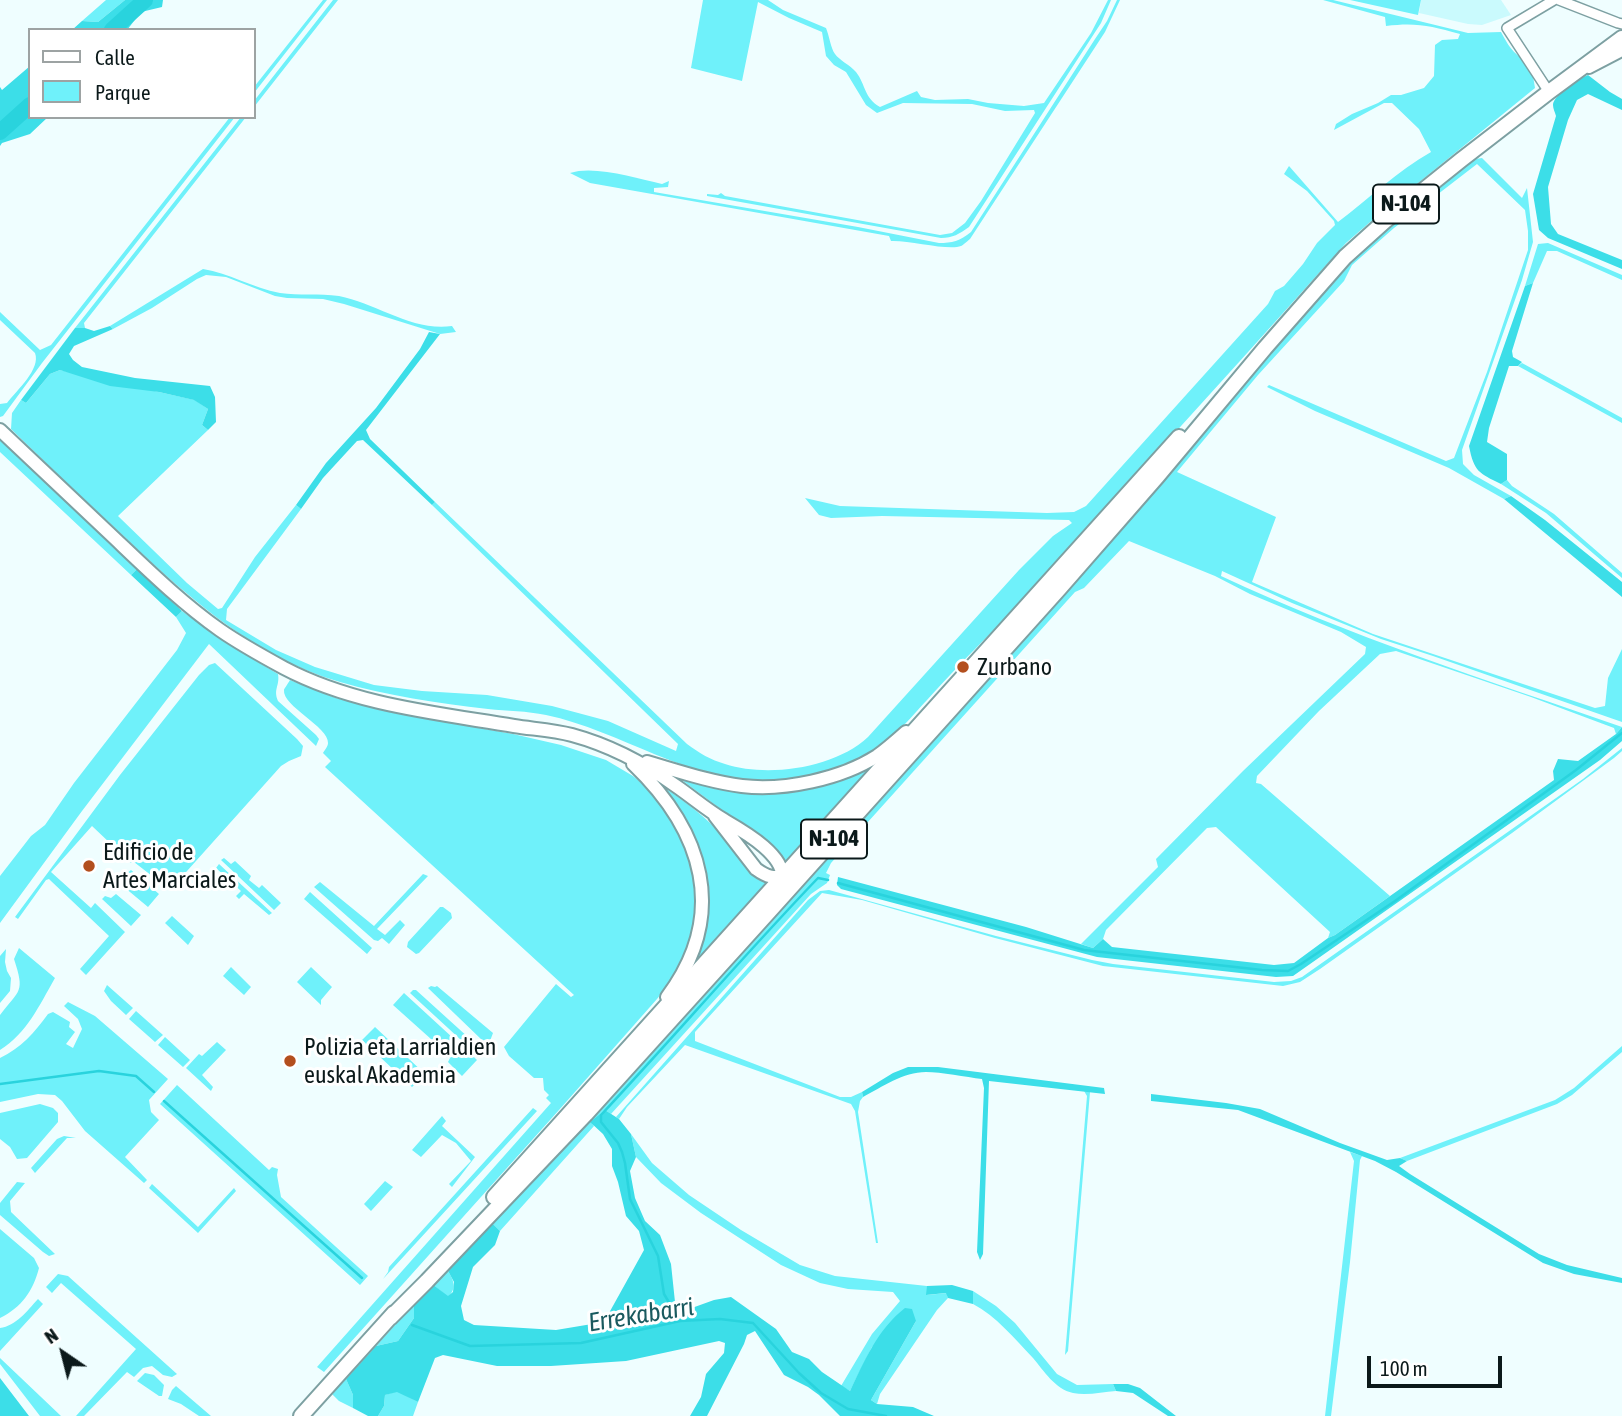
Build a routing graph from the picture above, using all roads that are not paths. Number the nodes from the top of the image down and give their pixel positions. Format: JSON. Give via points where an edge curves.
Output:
{"nodes":[{"id":1,"x":1556,"y":0,"type":"edge"},
{"id":2,"x":1622,"y":24,"type":"edge"},
{"id":3,"x":1622,"y":38,"type":"edge"},
{"id":4,"x":1622,"y":51,"type":"edge"},
{"id":5,"x":1570,"y":76,"type":"junction"},
{"id":6,"x":1549,"y":92,"type":"junction"},
{"id":7,"x":1265,"y":348,"type":"junction"},
{"id":8,"x":0,"y":430,"type":"edge"},
{"id":9,"x":948,"y":694,"type":"junction"},
{"id":10,"x":622,"y":754,"type":"junction"},
{"id":11,"x":712,"y":813,"type":"junction"},
{"id":12,"x":846,"y":825,"type":"junction"},
{"id":13,"x":783,"y":876,"type":"junction"},
{"id":14,"x":767,"y":914,"type":"junction"},
{"id":15,"x":638,"y":1038,"type":"junction"},
{"id":16,"x":390,"y":1318,"type":"junction"},
{"id":17,"x":301,"y":1416,"type":"edge"}],
"edges":[{"from":1,"to":2,"type":"street"},
{"from":1,"to":6,"type":"street","via":[[1507,28]]},
{"from":3,"to":5,"type":"main road","number":"N-104"},
{"from":4,"to":5,"type":"street"},
{"from":5,"to":6,"type":"main road","number":"N-104"},
{"from":6,"to":7,"type":"main road","number":"N-104","via":[[1363,240]]},
{"from":7,"to":9,"type":"main road","number":"N-104","via":[[1139,480]]},
{"from":7,"to":12,"type":"main road","number":"N-104","via":[[1095,548]]},
{"from":8,"to":10,"type":"main road","via":[[187,605],[287,670],[359,698],[571,735]]},
{"from":9,"to":10,"type":"main road","via":[[876,756],[850,769],[793,785],[742,786]]},
{"from":9,"to":13,"type":"main road","number":"N-104"},
{"from":10,"to":11,"type":"main road","via":[[652,769]]},
{"from":10,"to":15,"type":"main road","via":[[662,795],[686,831],[701,895],[700,920],[686,966]]},
{"from":11,"to":13,"type":"main road","via":[[774,856]]},
{"from":11,"to":13,"type":"main road","via":[[756,869],[774,878]]},
{"from":12,"to":13,"type":"main road","via":[[807,863]]},
{"from":12,"to":14,"type":"main road","number":"N-104"},
{"from":13,"to":14,"type":"main road"},
{"from":13,"to":15,"type":"main road","number":"N-104"},
{"from":14,"to":16,"type":"main road","number":"N-104","via":[[586,1114]]},
{"from":15,"to":16,"type":"main road","number":"N-104"},
{"from":16,"to":17,"type":"main road","number":"N-104"}]}
